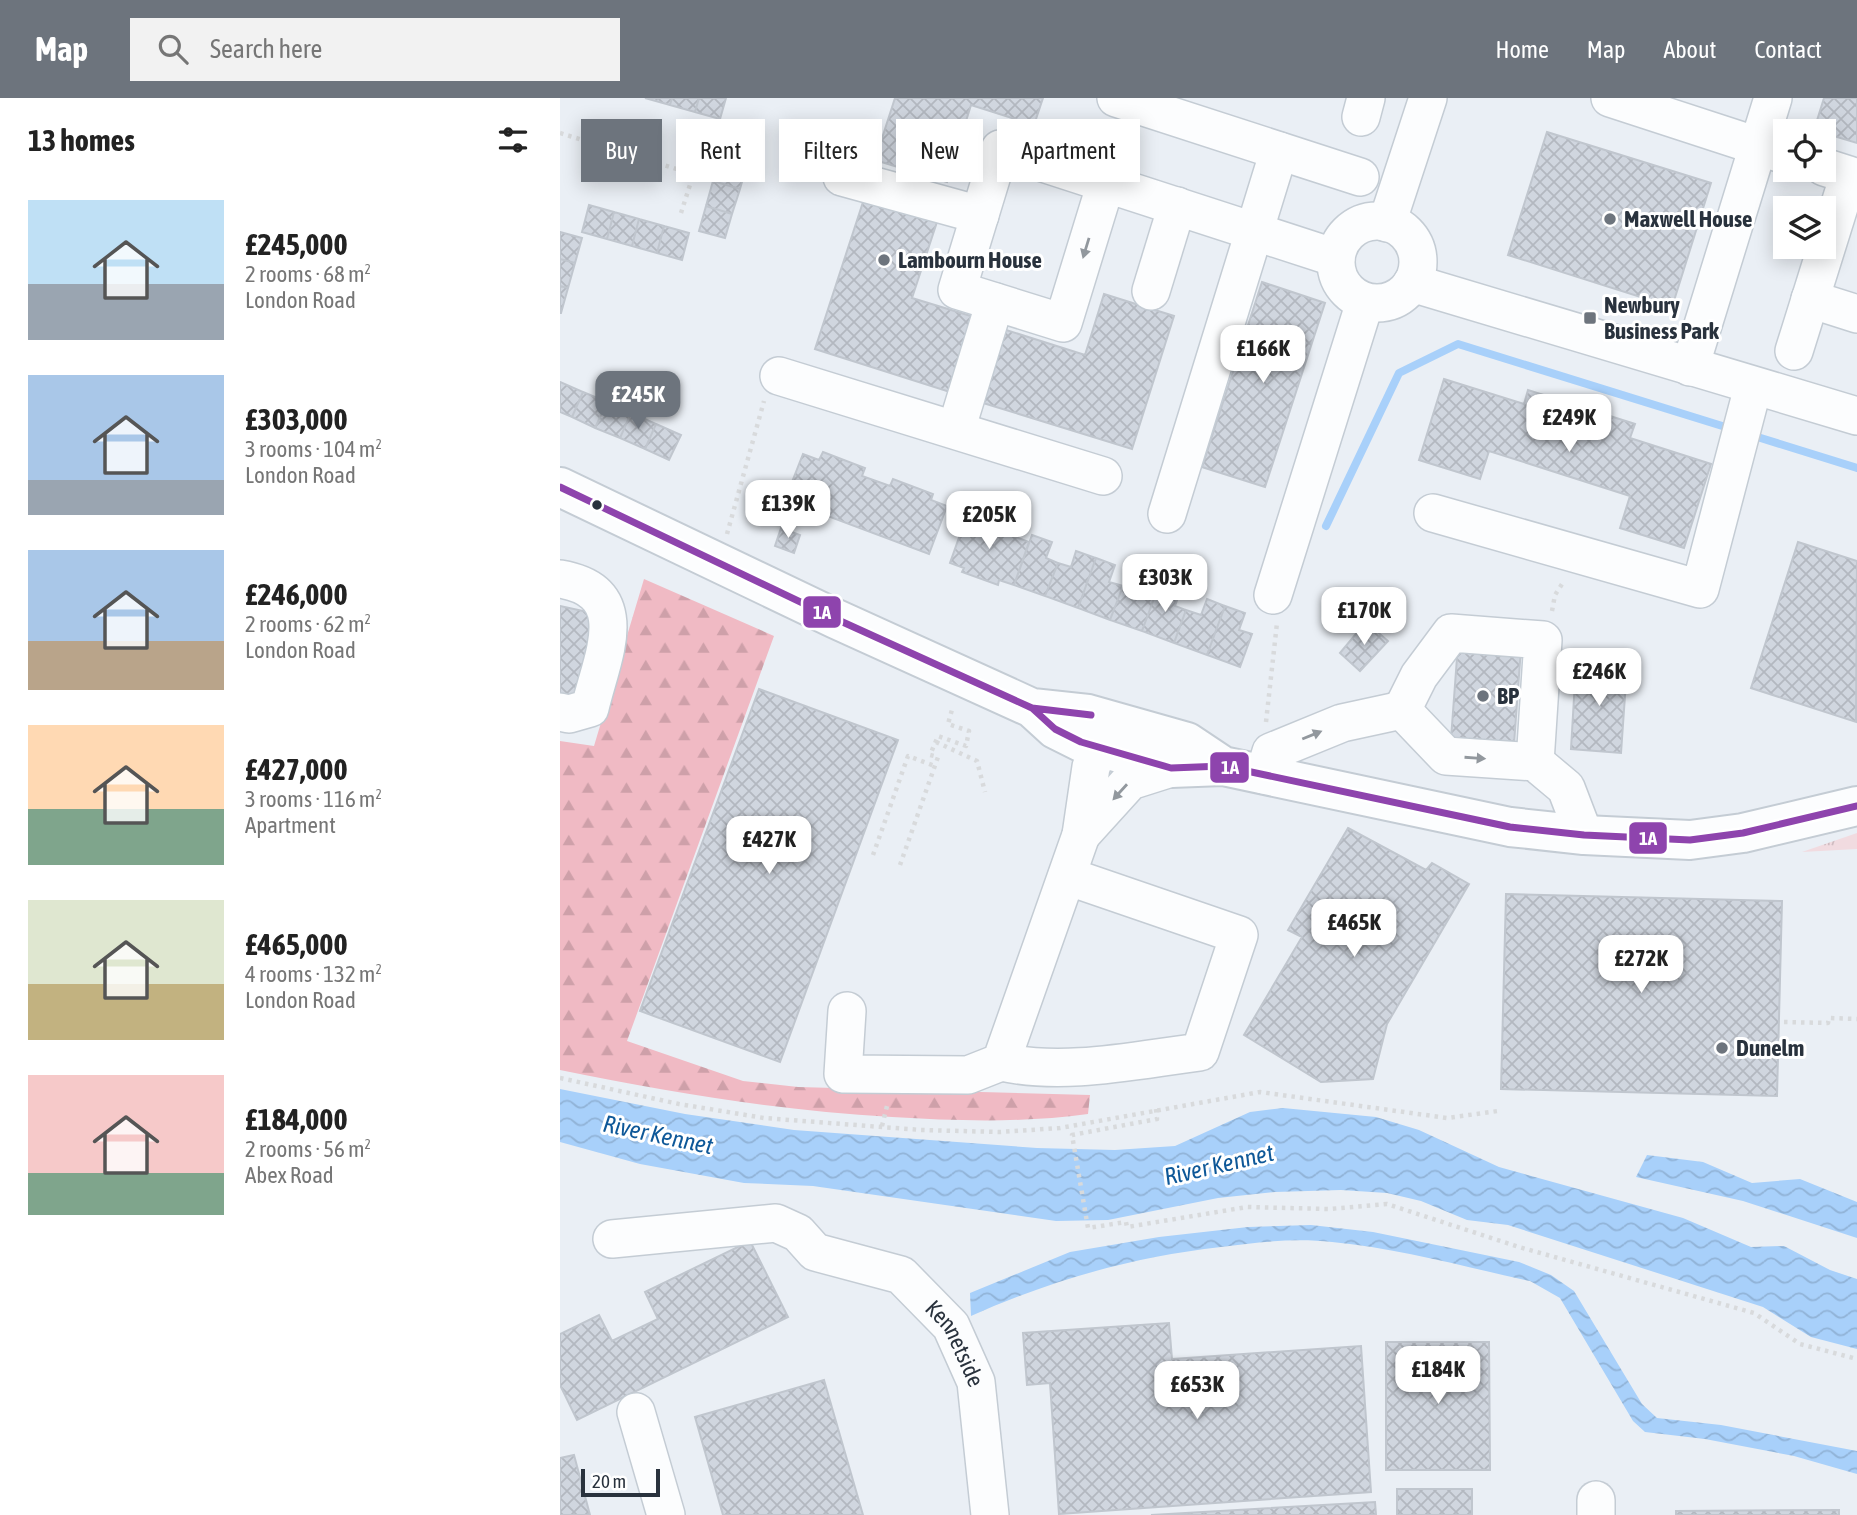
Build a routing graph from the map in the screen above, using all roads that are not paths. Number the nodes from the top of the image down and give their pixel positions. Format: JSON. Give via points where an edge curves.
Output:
{"nodes":[{"id":1,"x":1116,"y":98,"type":"edge"},
{"id":2,"x":1428,"y":98,"type":"edge"},
{"id":3,"x":1610,"y":98,"type":"edge"},
{"id":4,"x":1773,"y":98,"type":"edge"},
{"id":5,"x":1279,"y":151,"type":"junction"},
{"id":6,"x":1772,"y":151,"type":"edge"},
{"id":7,"x":1836,"y":171,"type":"edge"},
{"id":8,"x":1360,"y":177,"type":"dead end"},
{"id":9,"x":860,"y":182,"type":"edge"},
{"id":10,"x":1106,"y":183,"type":"junction"},
{"id":11,"x":1177,"y":206,"type":"junction"},
{"id":12,"x":980,"y":215,"type":"junction"},
{"id":13,"x":1387,"y":223,"type":"junction"},
{"id":14,"x":1255,"y":232,"type":"junction"},
{"id":15,"x":1336,"y":258,"type":"junction"},
{"id":16,"x":1412,"y":283,"type":"junction"},
{"id":17,"x":1151,"y":291,"type":"dead end"},
{"id":18,"x":1810,"y":299,"type":"junction"},
{"id":19,"x":995,"y":302,"type":"junction"},
{"id":20,"x":1365,"y":302,"type":"junction"},
{"id":21,"x":1857,"y":314,"type":"edge"},
{"id":22,"x":1794,"y":351,"type":"dead end"},
{"id":23,"x":1690,"y":367,"type":"junction"},
{"id":24,"x":779,"y":376,"type":"road end"},
{"id":25,"x":1857,"y":416,"type":"edge"},
{"id":26,"x":1746,"y":417,"type":"junction"},
{"id":27,"x":956,"y":430,"type":"junction"},
{"id":28,"x":1103,"y":475,"type":"dead end"},
{"id":29,"x":560,"y":487,"type":"edge"},
{"id":30,"x":1433,"y":513,"type":"dead end"},
{"id":31,"x":1167,"y":514,"type":"dead end"},
{"id":32,"x":560,"y":579,"type":"edge"},
{"id":33,"x":1273,"y":595,"type":"road end"},
{"id":34,"x":1402,"y":710,"type":"junction"},
{"id":35,"x":560,"y":712,"type":"edge"},
{"id":36,"x":1044,"y":718,"type":"junction"},
{"id":37,"x":1140,"y":729,"type":"junction"},
{"id":38,"x":1095,"y":758,"type":"junction"},
{"id":39,"x":1535,"y":762,"type":"junction"},
{"id":40,"x":1223,"y":766,"type":"junction"},
{"id":41,"x":1171,"y":768,"type":"junction"},
{"id":42,"x":1264,"y":775,"type":"junction"},
{"id":43,"x":1857,"y":781,"type":"edge"},
{"id":44,"x":1857,"y":806,"type":"edge"},
{"id":45,"x":1795,"y":820,"type":"junction"},
{"id":46,"x":1081,"y":835,"type":"junction"},
{"id":47,"x":1584,"y":835,"type":"junction"},
{"id":48,"x":1067,"y":876,"type":"junction"},
{"id":49,"x":847,"y":1011,"type":"dead end"},
{"id":50,"x":1001,"y":1062,"type":"junction"},
{"id":51,"x":612,"y":1239,"type":"dead end"},
{"id":52,"x":636,"y":1412,"type":"dead end"},
{"id":53,"x":666,"y":1515,"type":"edge"},
{"id":54,"x":990,"y":1515,"type":"edge"}],
"edges":[{"from":1,"to":5,"type":"street"},
{"from":2,"to":13,"type":"street"},
{"from":3,"to":6,"type":"street"},
{"from":4,"to":6,"type":"street"},
{"from":5,"to":8,"type":"street"},
{"from":5,"to":14,"type":"street"},
{"from":6,"to":23,"type":"street"},
{"from":7,"to":18,"type":"street","via":[[1849,176]]},
{"from":9,"to":12,"type":"street"},
{"from":10,"to":11,"type":"street"},
{"from":10,"to":12,"type":"street","via":[[1000,149]]},
{"from":10,"to":19,"type":"street","one_way":true,"via":[[1062,323]]},
{"from":11,"to":14,"type":"street"},
{"from":11,"to":17,"type":"street"},
{"from":12,"to":19,"type":"street","via":[[957,290]]},
{"from":13,"to":15,"type":"street","via":[[1353,229],[1339,245]]},
{"from":13,"to":16,"type":"street","via":[[1408,236],[1414,247],[1418,258]]},
{"from":14,"to":15,"type":"street"},
{"from":14,"to":31,"type":"street"},
{"from":15,"to":20,"type":"street","via":[[1340,281]]},
{"from":16,"to":20,"type":"street","via":[[1392,300]]},
{"from":16,"to":23,"type":"street"},
{"from":18,"to":21,"type":"street"},
{"from":18,"to":22,"type":"street"},
{"from":19,"to":27,"type":"street"},
{"from":20,"to":33,"type":"street"},
{"from":23,"to":26,"type":"street"},
{"from":24,"to":27,"type":"street"},
{"from":25,"to":26,"type":"street"},
{"from":26,"to":30,"type":"street","via":[[1699,589]]},
{"from":27,"to":28,"type":"street"},
{"from":29,"to":36,"type":"main road"},
{"from":32,"to":35,"type":"street","via":[[601,598],[610,620],[590,708]]},
{"from":34,"to":39,"type":"street","one_way":true,"via":[[1446,755]]},
{"from":34,"to":39,"type":"street","via":[[1419,676],[1451,634],[1543,640]]},
{"from":42,"to":34,"type":"street","one_way":true,"via":[[1272,752],[1342,723]]},
{"from":36,"to":37,"type":"main road","via":[[1088,714]]},
{"from":36,"to":38,"type":"main road"},
{"from":37,"to":38,"type":"street"},
{"from":37,"to":40,"type":"main road","via":[[1187,743]]},
{"from":38,"to":41,"type":"main road"},
{"from":38,"to":46,"type":"street"},
{"from":39,"to":47,"type":"street","via":[[1566,788]]},
{"from":40,"to":41,"type":"main road"},
{"from":40,"to":42,"type":"main road"},
{"from":41,"to":46,"type":"street","one_way":true,"via":[[1130,781]]},
{"from":42,"to":47,"type":"main road","via":[[1510,827]]},
{"from":43,"to":45,"type":"main road"},
{"from":44,"to":45,"type":"main road"},
{"from":45,"to":47,"type":"main road","via":[[1690,840]]},
{"from":46,"to":48,"type":"street"},
{"from":48,"to":50,"type":"street"},
{"from":48,"to":50,"type":"street","via":[[1239,935],[1200,1052],[1092,1065],[1029,1068]]},
{"from":49,"to":50,"type":"street","via":[[843,1073],[968,1075]]},
{"from":51,"to":54,"type":"street","name":"Kennetside","via":[[776,1223],[798,1233],[815,1252],[901,1275],[951,1326],[976,1382]]},
{"from":52,"to":53,"type":"street"}]}
